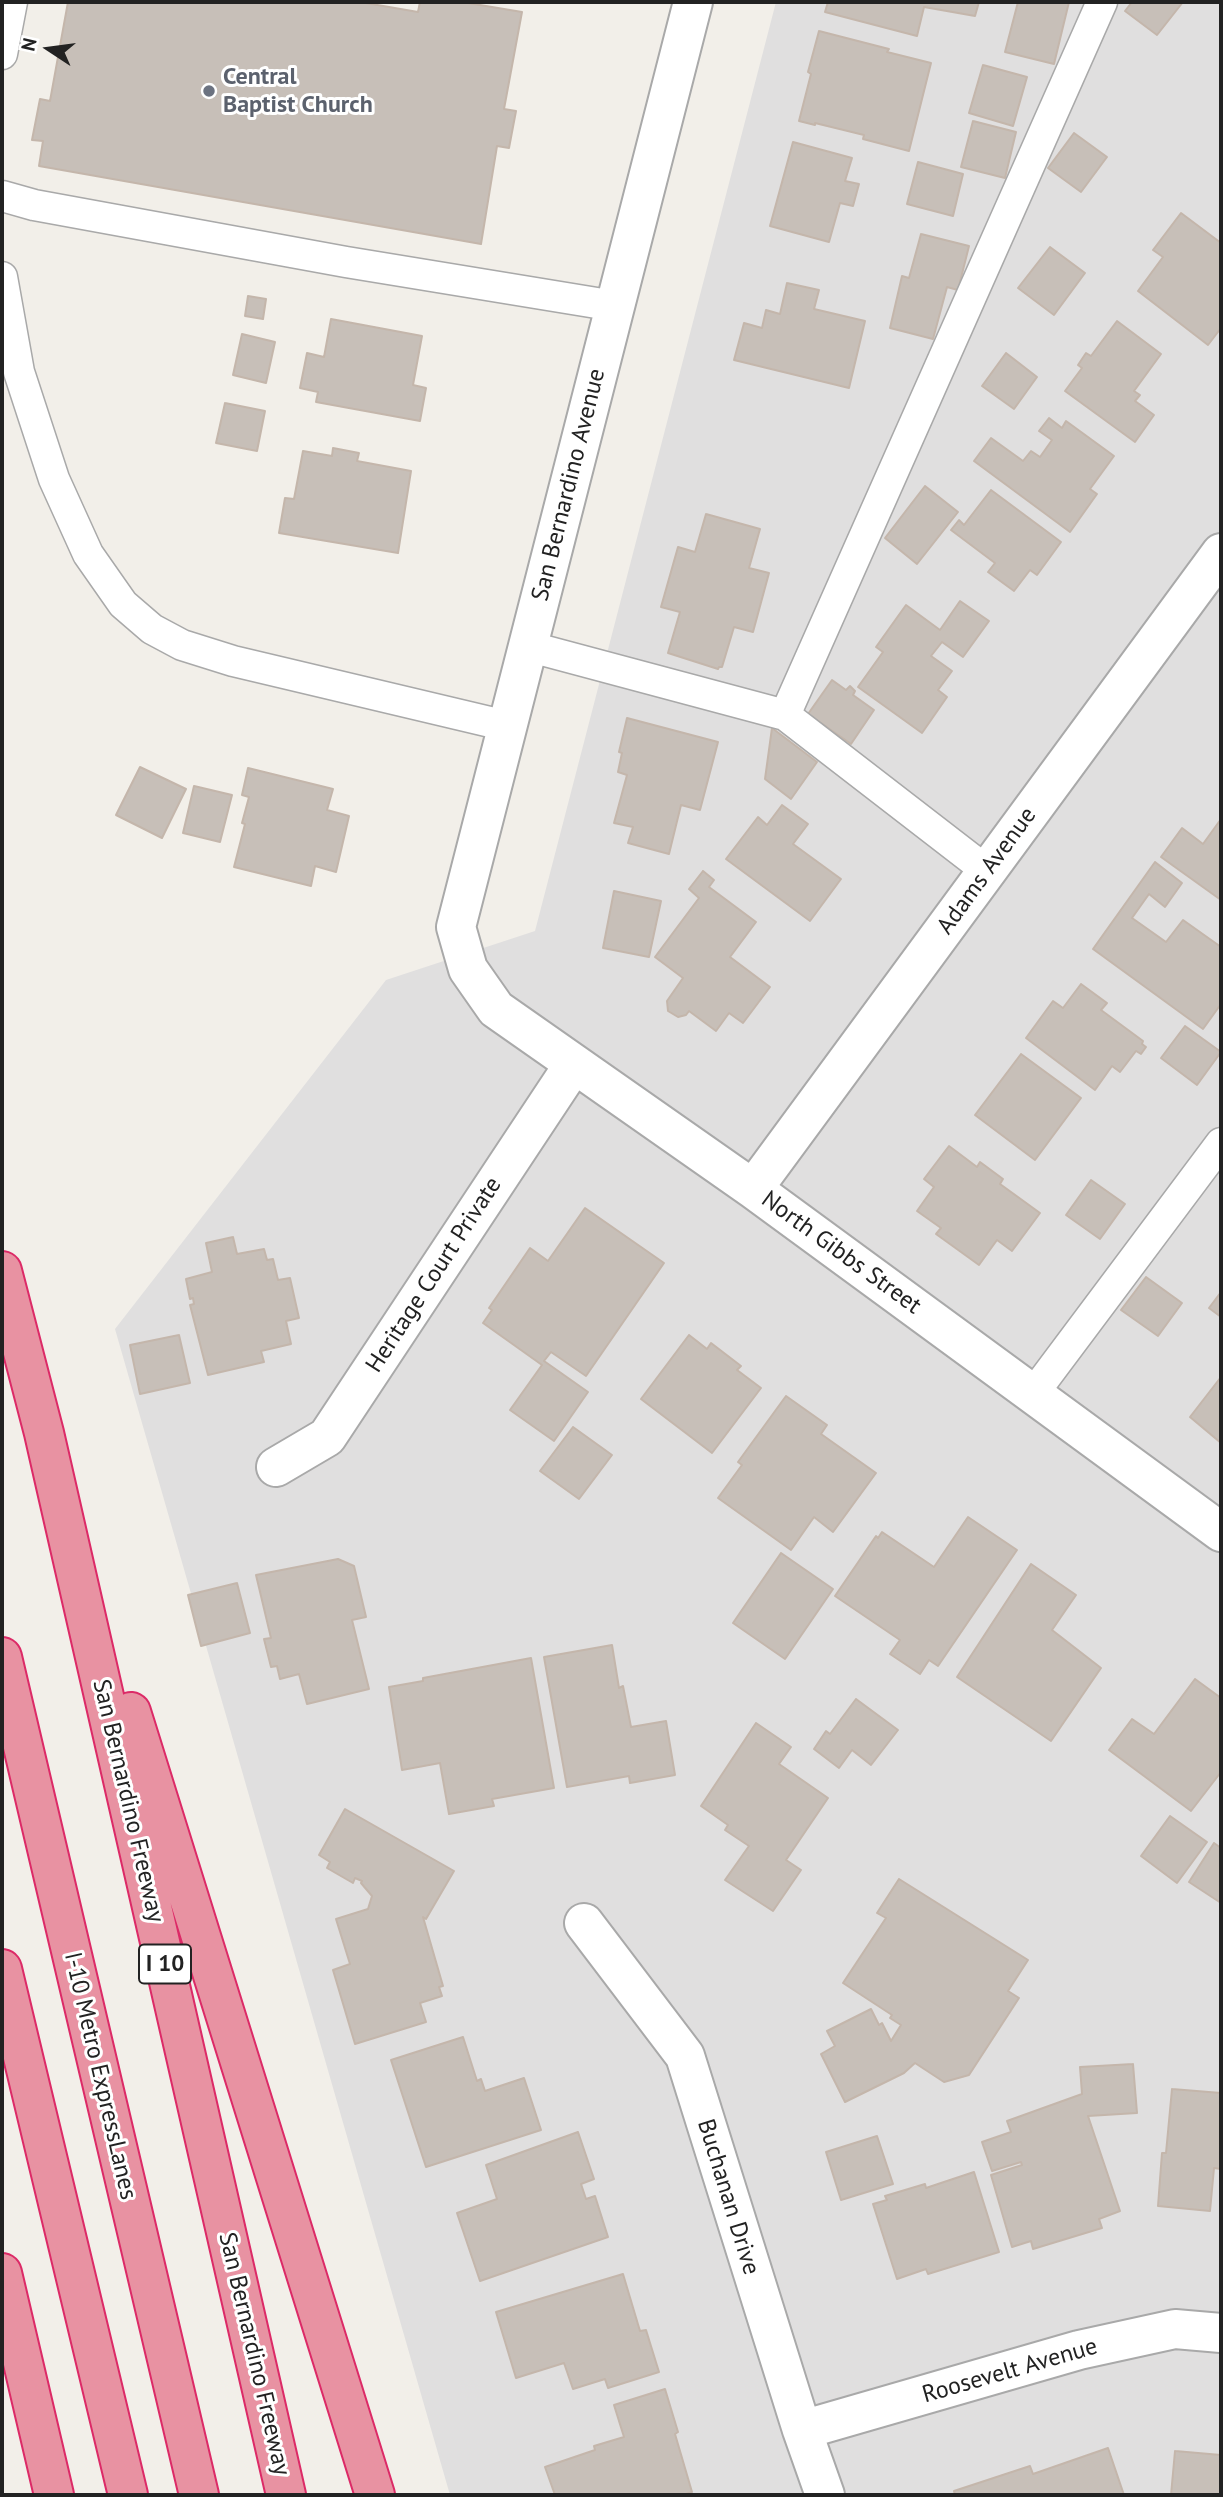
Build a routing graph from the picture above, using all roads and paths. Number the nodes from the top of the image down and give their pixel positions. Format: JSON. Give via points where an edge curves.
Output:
{"nodes":[{"id":1,"x":12,"y":2,"type":"edge"},
{"id":2,"x":693,"y":2,"type":"edge"},
{"id":3,"x":1102,"y":2,"type":"edge"},
{"id":4,"x":2,"y":54,"type":"edge"},
{"id":5,"x":2,"y":196,"type":"edge"},
{"id":6,"x":2,"y":277,"type":"edge"},
{"id":7,"x":615,"y":306,"type":"junction"},
{"id":8,"x":1221,"y":552,"type":"edge"},
{"id":9,"x":527,"y":646,"type":"junction"},
{"id":10,"x":785,"y":715,"type":"junction"},
{"id":11,"x":507,"y":726,"type":"junction"},
{"id":12,"x":987,"y":871,"type":"junction"},
{"id":13,"x":468,"y":968,"type":"joint"},
{"id":14,"x":574,"y":1063,"type":"junction"},
{"id":15,"x":1221,"y":1143,"type":"edge"},
{"id":16,"x":753,"y":1189,"type":"junction"},
{"id":17,"x":2,"y":1271,"type":"edge"},
{"id":18,"x":1033,"y":1394,"type":"junction"},
{"id":19,"x":44,"y":1433,"type":"junction"},
{"id":20,"x":276,"y":1467,"type":"dead end"},
{"id":21,"x":1221,"y":1532,"type":"edge"},
{"id":22,"x":2,"y":1657,"type":"edge"},
{"id":23,"x":584,"y":1923,"type":"dead end"},
{"id":24,"x":2,"y":1969,"type":"edge"},
{"id":25,"x":2,"y":2273,"type":"edge"},
{"id":26,"x":1221,"y":2333,"type":"edge"},
{"id":27,"x":802,"y":2430,"type":"junction"},
{"id":28,"x":54,"y":2495,"type":"edge"},
{"id":29,"x":128,"y":2495,"type":"edge"},
{"id":30,"x":200,"y":2495,"type":"edge"},
{"id":31,"x":286,"y":2495,"type":"edge"},
{"id":32,"x":375,"y":2495,"type":"edge"},
{"id":33,"x":825,"y":2495,"type":"edge"}],
"edges":[{"from":1,"to":4,"type":"lane"},
{"from":2,"to":7,"type":"street","name":"San Bernardino Avenue"},
{"from":3,"to":10,"type":"lane"},
{"from":5,"to":7,"type":"lane","via":[[332,259]]},
{"from":6,"to":11,"type":"lane","via":[[19,372],[54,479],[88,554],[123,604],[152,629],[182,645]]},
{"from":7,"to":9,"type":"street","name":"San Bernardino Avenue"},
{"from":8,"to":12,"type":"street","name":"Adams Avenue"},
{"from":9,"to":10,"type":"lane"},
{"from":9,"to":11,"type":"street","name":"San Bernardino Avenue"},
{"from":10,"to":12,"type":"lane"},
{"from":11,"to":13,"type":"street","name":"San Bernardino Avenue","via":[[456,927]]},
{"from":12,"to":16,"type":"street","name":"Adams Avenue"},
{"from":13,"to":14,"type":"street","name":"North Gibbs Street","via":[[496,1009]]},
{"from":14,"to":16,"type":"street","name":"North Gibbs Street"},
{"from":14,"to":20,"type":"street","name":"Heritage Court Private","via":[[327,1437]]},
{"from":15,"to":18,"type":"lane"},
{"from":16,"to":18,"type":"street","name":"North Gibbs Street"},
{"from":17,"to":19,"type":"highway","name":"San Bernardino Freeway","number":"I 10"},
{"from":18,"to":21,"type":"street","name":"North Gibbs Street"},
{"from":19,"to":31,"type":"highway","name":"San Bernardino Freeway","number":"I 10"},
{"from":19,"to":32,"type":"highway"},
{"from":22,"to":30,"type":"highway","name":"I-10 Metro ExpressLanes"},
{"from":23,"to":27,"type":"street","name":"Buchanan Drive","via":[[685,2056]]},
{"from":24,"to":29,"type":"highway"},
{"from":25,"to":28,"type":"highway"},
{"from":26,"to":27,"type":"street","name":"Roosevelt Avenue","via":[[1175,2329],[1079,2350]]},
{"from":27,"to":33,"type":"street","name":"Buchanan Drive"}]}
